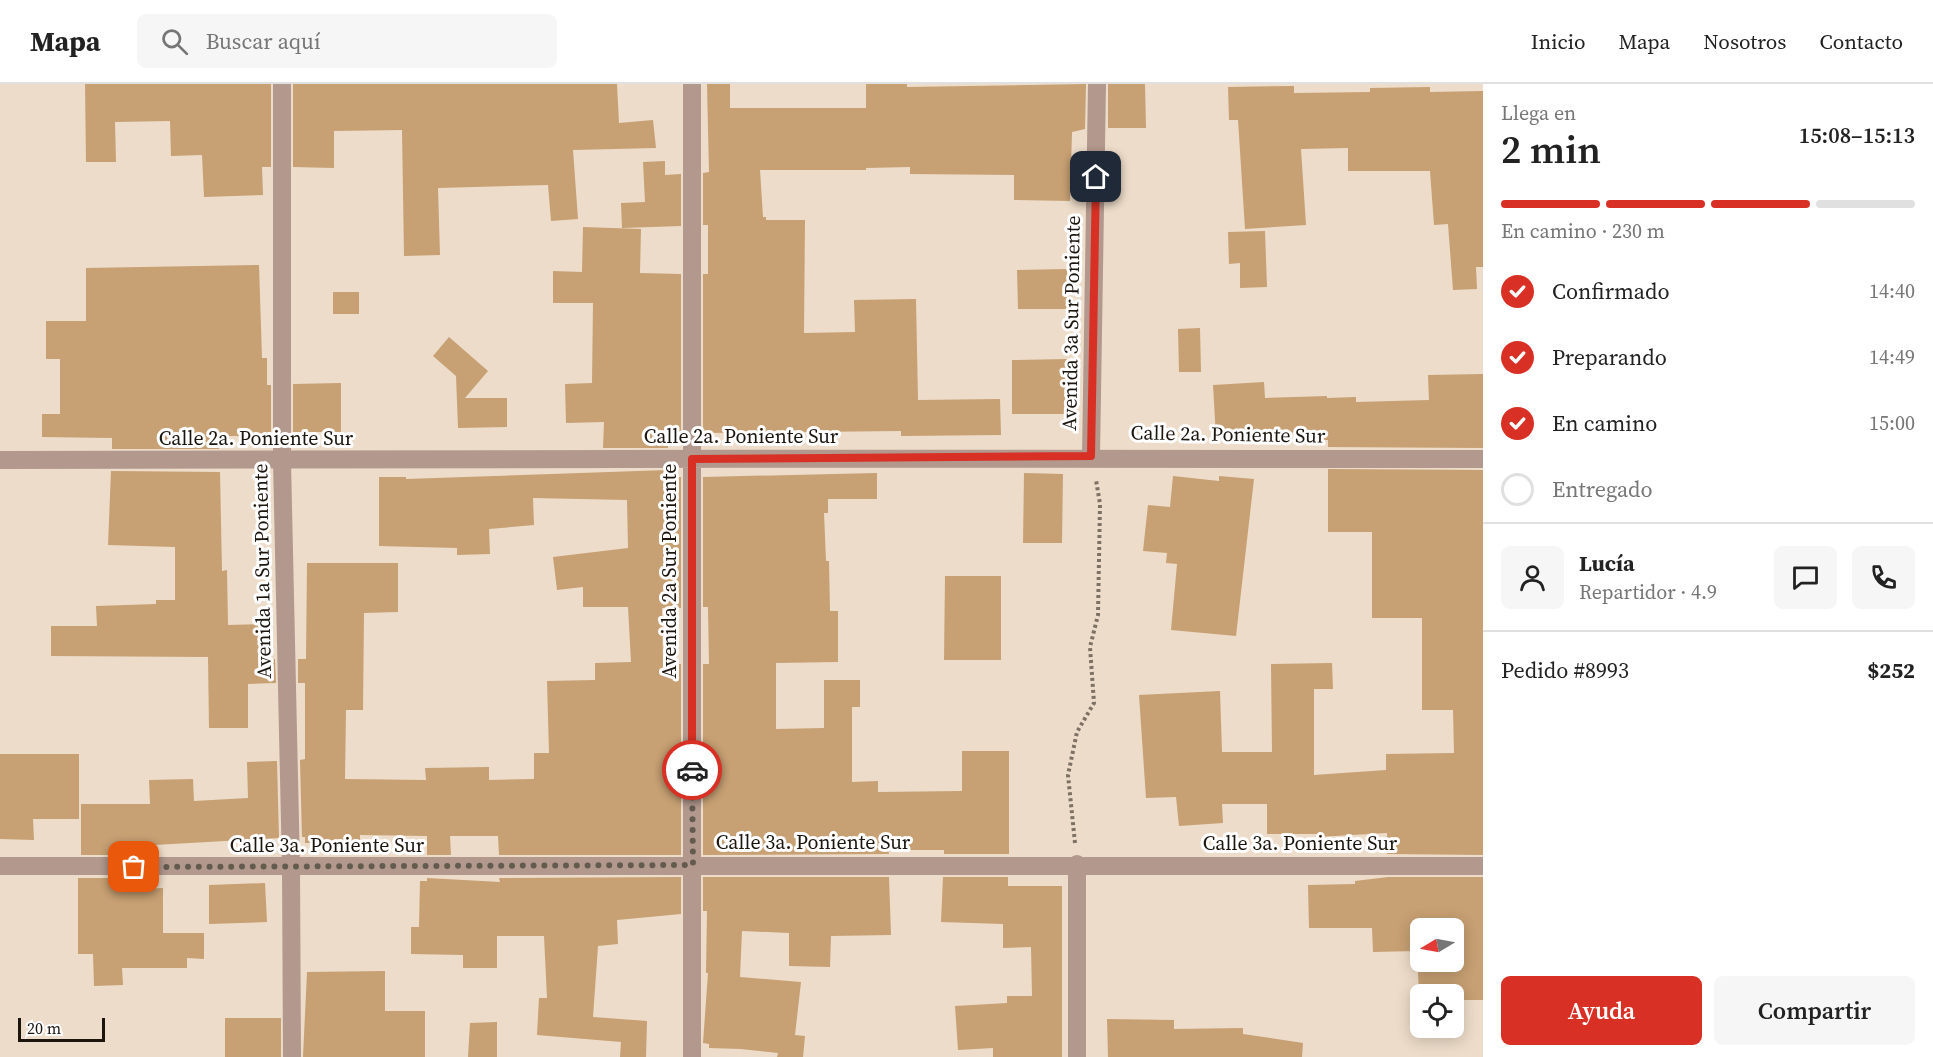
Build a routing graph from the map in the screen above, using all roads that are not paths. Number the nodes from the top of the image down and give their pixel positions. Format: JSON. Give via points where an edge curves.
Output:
{"nodes":[{"id":1,"x":282,"y":84,"type":"edge"},
{"id":2,"x":692,"y":84,"type":"edge"},
{"id":3,"x":1097,"y":84,"type":"edge"},
{"id":4,"x":1091,"y":456,"type":"junction"},
{"id":5,"x":692,"y":459,"type":"junction"},
{"id":6,"x":1483,"y":459,"type":"edge"},
{"id":7,"x":0,"y":460,"type":"edge"},
{"id":8,"x":282,"y":461,"type":"junction"},
{"id":9,"x":1077,"y":864,"type":"junction"},
{"id":10,"x":693,"y":865,"type":"junction"},
{"id":11,"x":0,"y":866,"type":"edge"},
{"id":12,"x":1483,"y":866,"type":"edge"},
{"id":13,"x":291,"y":868,"type":"junction"},
{"id":14,"x":292,"y":1057,"type":"edge"},
{"id":15,"x":692,"y":1057,"type":"edge"},
{"id":16,"x":1077,"y":1057,"type":"edge"}],
"edges":[{"from":1,"to":8,"type":"street","name":"Avenida 1a Sur Poniente"},
{"from":2,"to":5,"type":"street","name":"Avenida 2a Sur Poniente"},
{"from":3,"to":4,"type":"street","name":"Avenida 3a Sur Poniente"},
{"from":4,"to":5,"type":"street","name":"Calle 2a. Poniente Sur"},
{"from":4,"to":6,"type":"street","name":"Calle 2a. Poniente Sur"},
{"from":5,"to":8,"type":"street","name":"Calle 2a. Poniente Sur"},
{"from":5,"to":10,"type":"street","name":"Avenida 2a Sur Poniente"},
{"from":7,"to":8,"type":"street","name":"Calle 2a. Poniente Sur"},
{"from":8,"to":13,"type":"street","name":"Avenida 1a Sur Poniente"},
{"from":9,"to":10,"type":"street","name":"Calle 3a. Poniente Sur"},
{"from":9,"to":12,"type":"street","name":"Calle 3a. Poniente Sur"},
{"from":9,"to":16,"type":"street"},
{"from":10,"to":13,"type":"street","name":"Calle 3a. Poniente Sur"},
{"from":10,"to":15,"type":"street","name":"Avenida 2a Sur Poniente"},
{"from":11,"to":13,"type":"street","name":"Calle 3a. Poniente Sur"},
{"from":13,"to":14,"type":"street","name":"Avenida 1a Sur Poniente"}]}
